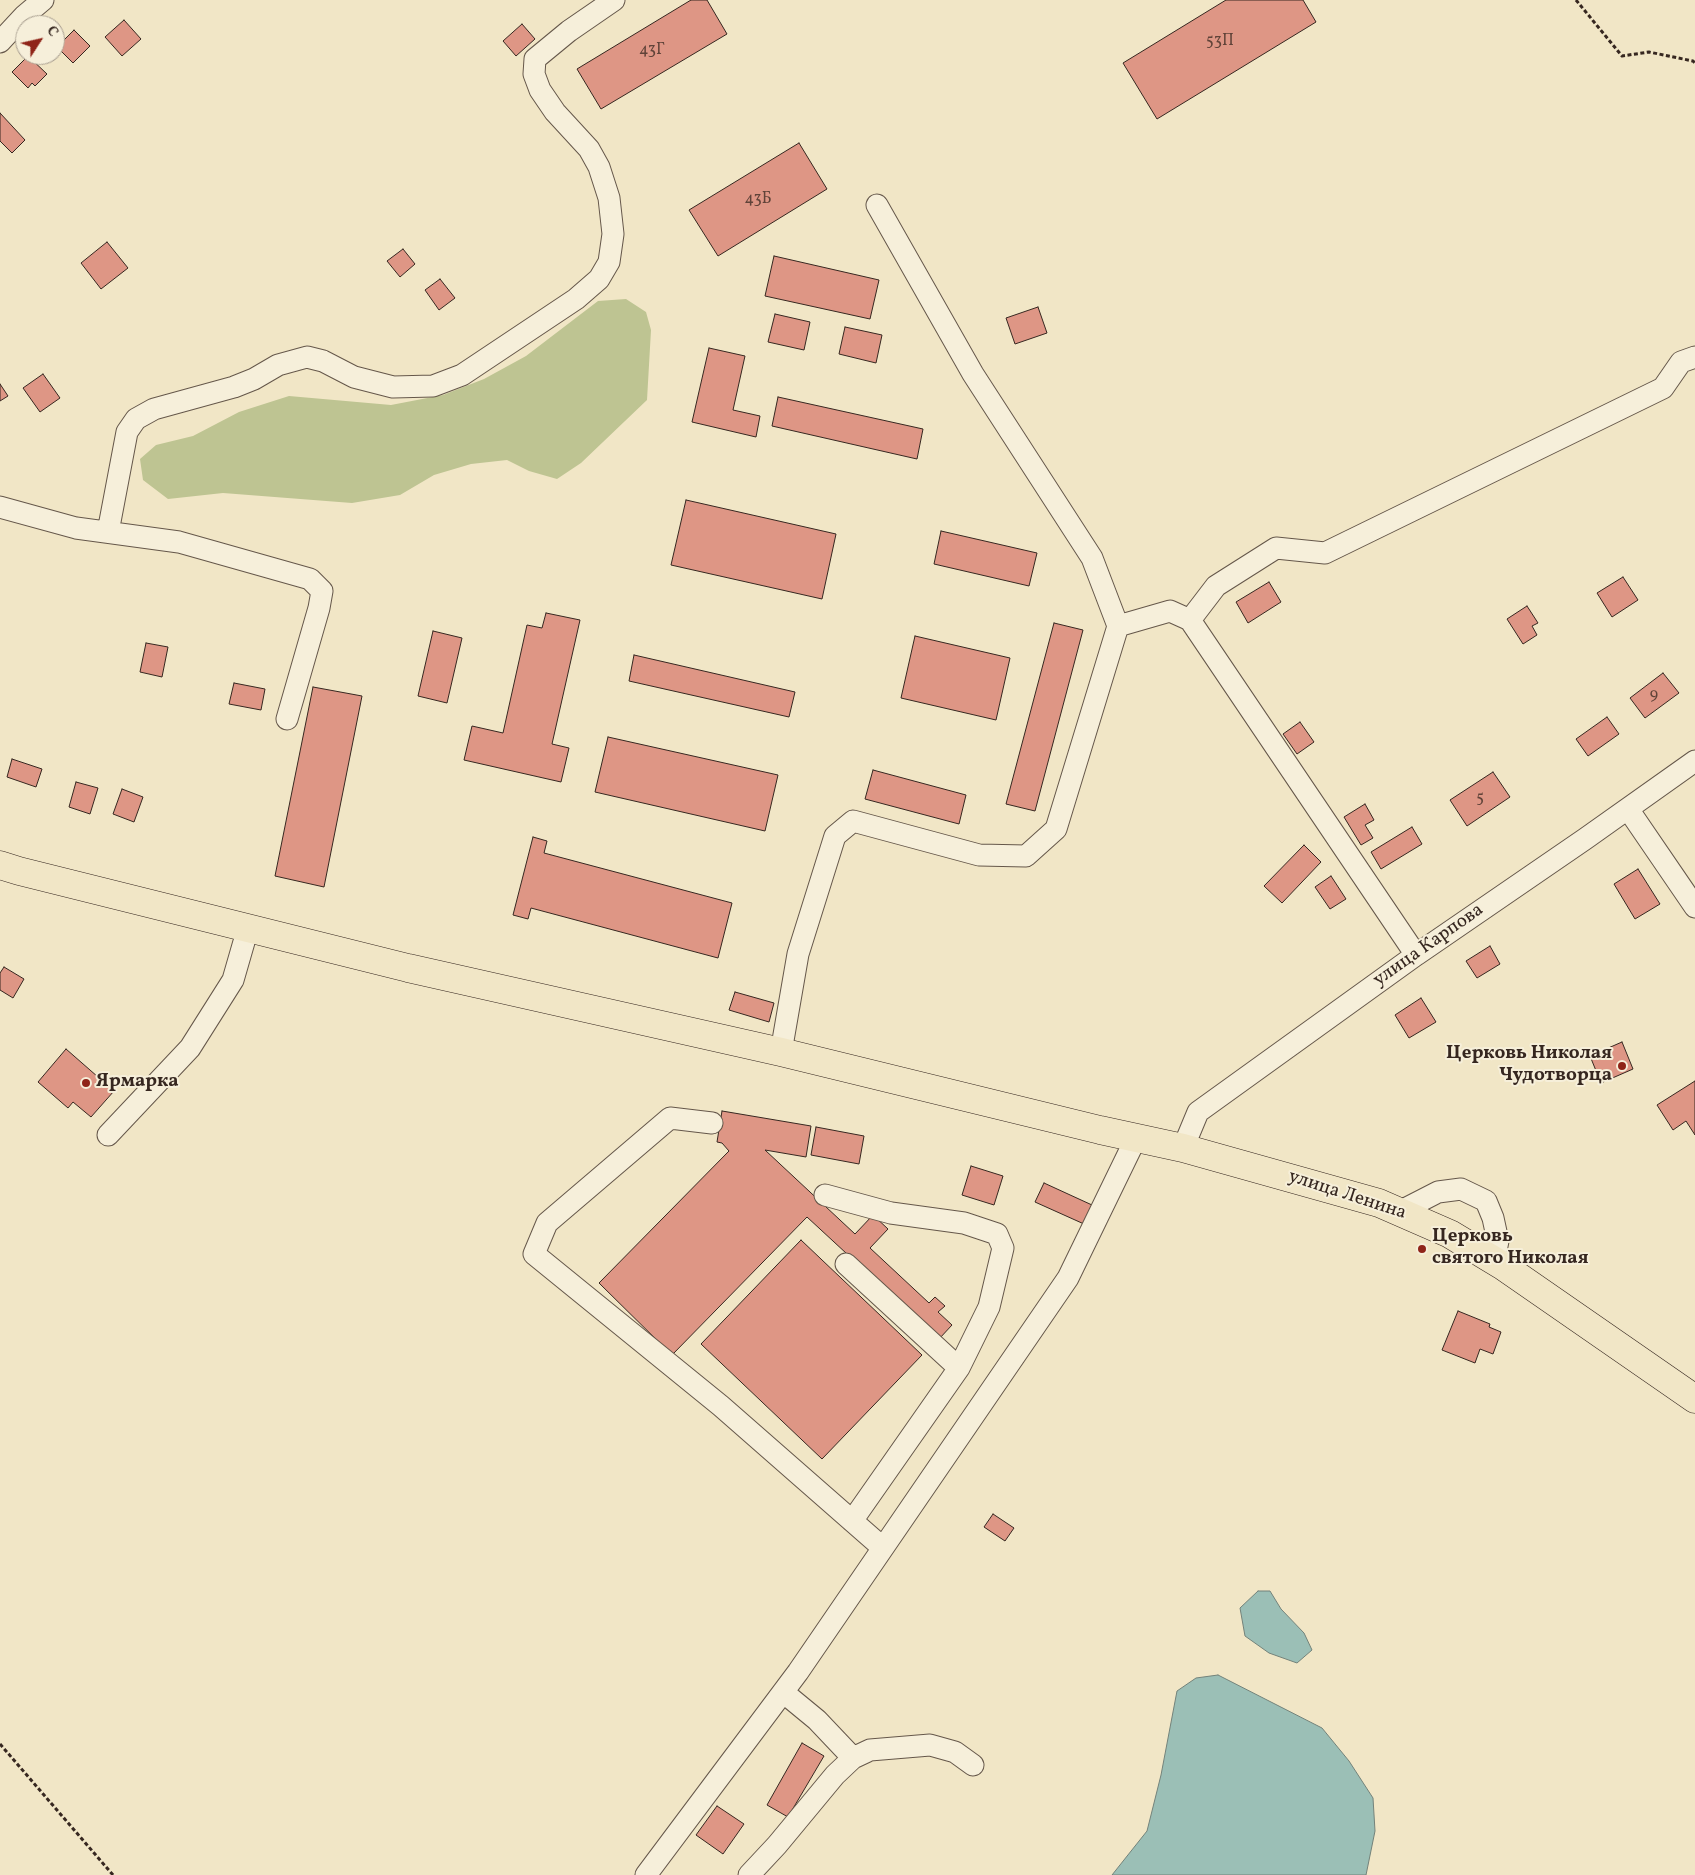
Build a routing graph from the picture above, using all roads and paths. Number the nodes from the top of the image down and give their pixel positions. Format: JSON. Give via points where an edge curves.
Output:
{"nodes":[{"id":1,"x":43,"y":0,"type":"edge"},
{"id":2,"x":614,"y":0,"type":"edge"},
{"id":3,"x":1576,"y":0,"type":"edge"},
{"id":4,"x":0,"y":42,"type":"edge"},
{"id":5,"x":1695,"y":63,"type":"edge"},
{"id":6,"x":877,"y":205,"type":"dead end"},
{"id":7,"x":1695,"y":357,"type":"edge"},
{"id":8,"x":0,"y":507,"type":"edge"},
{"id":9,"x":108,"y":532,"type":"junction"},
{"id":10,"x":1190,"y":620,"type":"junction"},
{"id":11,"x":1118,"y":626,"type":"junction"},
{"id":12,"x":287,"y":719,"type":"dead end"},
{"id":13,"x":1695,"y":761,"type":"edge"},
{"id":14,"x":1628,"y":809,"type":"junction"},
{"id":15,"x":0,"y":865,"type":"edge"},
{"id":16,"x":1695,"y":907,"type":"edge"},
{"id":17,"x":248,"y":928,"type":"junction"},
{"id":18,"x":1416,"y":954,"type":"junction"},
{"id":19,"x":781,"y":1052,"type":"junction"},
{"id":20,"x":712,"y":1123,"type":"dead end"},
{"id":21,"x":108,"y":1135,"type":"dead end"},
{"id":22,"x":1136,"y":1138,"type":"junction"},
{"id":23,"x":1183,"y":1148,"type":"junction"},
{"id":24,"x":825,"y":1195,"type":"dead end"},
{"id":25,"x":1399,"y":1212,"type":"junction"},
{"id":26,"x":1494,"y":1261,"type":"junction"},
{"id":27,"x":846,"y":1264,"type":"dead end"},
{"id":28,"x":959,"y":1368,"type":"junction"},
{"id":29,"x":1695,"y":1399,"type":"edge"},
{"id":30,"x":852,"y":1521,"type":"junction"},
{"id":31,"x":883,"y":1548,"type":"junction"},
{"id":32,"x":783,"y":1692,"type":"junction"},
{"id":33,"x":0,"y":1744,"type":"edge"},
{"id":34,"x":853,"y":1758,"type":"junction"},
{"id":35,"x":973,"y":1765,"type":"dead end"},
{"id":36,"x":113,"y":1875,"type":"edge"},
{"id":37,"x":646,"y":1875,"type":"edge"},
{"id":38,"x":749,"y":1875,"type":"edge"}],
"edges":[{"from":1,"to":4,"type":"street"},
{"from":2,"to":9,"type":"street","via":[[569,31],[535,60],[534,74],[555,112],[589,149],[609,198],[613,234],[609,262],[599,279],[576,299],[462,375],[434,386],[393,387],[307,357],[278,365],[234,387],[154,409],[136,419],[128,432]]},
{"from":3,"to":5,"type":"path","via":[[1622,56],[1649,52]]},
{"from":6,"to":11,"type":"street","via":[[973,374],[1092,558]]},
{"from":7,"to":10,"type":"street","via":[[1681,362],[1663,388],[1325,553],[1276,548],[1216,586]]},
{"from":8,"to":9,"type":"street","via":[[76,528]]},
{"from":9,"to":12,"type":"street","via":[[179,542],[310,579],[322,591]]},
{"from":10,"to":11,"type":"street","via":[[1170,611]]},
{"from":10,"to":18,"type":"street"},
{"from":11,"to":19,"type":"street","via":[[1056,829],[1026,856],[979,855],[853,820],[836,836],[798,954]]},
{"from":13,"to":14,"type":"street","name":"улица Карпова"},
{"from":14,"to":16,"type":"street"},
{"from":14,"to":18,"type":"street","name":"улица Карпова"},
{"from":15,"to":17,"type":"main road","name":"улица Ленина"},
{"from":17,"to":19,"type":"main road","name":"улица Ленина"},
{"from":17,"to":21,"type":"street","via":[[234,980],[190,1048]]},
{"from":18,"to":23,"type":"street","name":"улица Карпова","via":[[1198,1112]]},
{"from":19,"to":22,"type":"main road","name":"улица Ленина"},
{"from":20,"to":30,"type":"street","via":[[670,1118],[547,1224],[534,1254],[721,1406]]},
{"from":22,"to":23,"type":"main road","name":"улица Ленина"},
{"from":22,"to":31,"type":"street","via":[[1068,1278]]},
{"from":23,"to":25,"type":"main road","name":"улица Ленина","via":[[1379,1203]]},
{"from":24,"to":28,"type":"street","via":[[892,1213],[964,1223],[998,1234],[1003,1248],[989,1307]]},
{"from":25,"to":26,"type":"main road","name":"улица Ленина","via":[[1450,1234]]},
{"from":25,"to":26,"type":"street","via":[[1438,1192],[1460,1189],[1486,1201],[1498,1241]]},
{"from":26,"to":29,"type":"main road","name":"улица Ленина"},
{"from":27,"to":28,"type":"street"},
{"from":28,"to":30,"type":"street"},
{"from":30,"to":31,"type":"street"},
{"from":31,"to":32,"type":"street"},
{"from":32,"to":34,"type":"street","via":[[817,1720]]},
{"from":32,"to":37,"type":"street"},
{"from":33,"to":36,"type":"path"},
{"from":34,"to":35,"type":"street","via":[[870,1750],[930,1745],[955,1752]]},
{"from":34,"to":38,"type":"street"}]}
